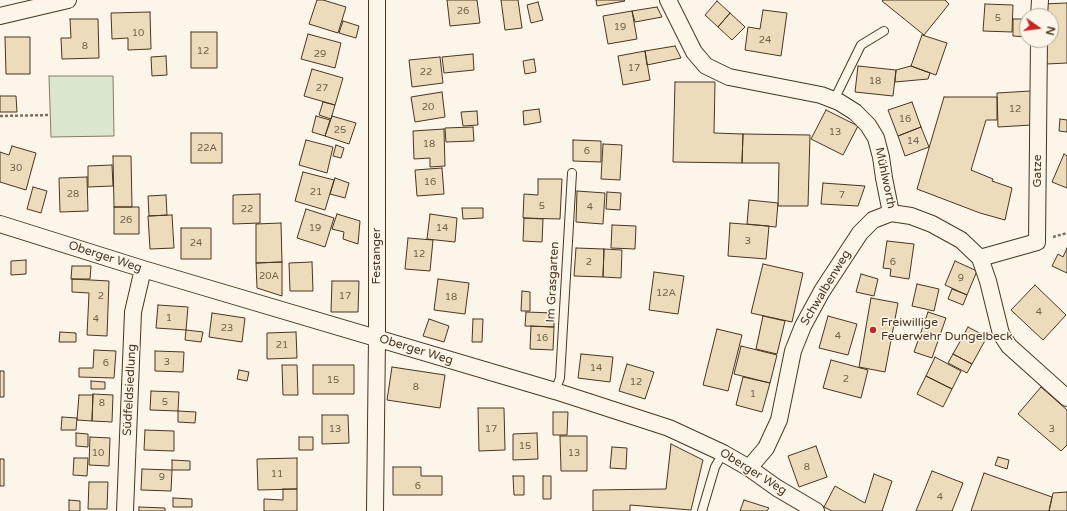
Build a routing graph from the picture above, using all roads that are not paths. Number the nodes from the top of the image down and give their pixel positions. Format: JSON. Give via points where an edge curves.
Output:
{"nodes":[{"id":1,"x":68,"y":0,"type":"edge"},
{"id":2,"x":377,"y":0,"type":"edge"},
{"id":3,"x":668,"y":0,"type":"edge"},
{"id":4,"x":0,"y":16,"type":"edge"},
{"id":5,"x":884,"y":31,"type":"dead end"},
{"id":6,"x":1039,"y":48,"type":"edge"},
{"id":7,"x":834,"y":100,"type":"junction"},
{"id":8,"x":572,"y":173,"type":"dead end"},
{"id":9,"x":891,"y":213,"type":"junction"},
{"id":10,"x":0,"y":224,"type":"edge"},
{"id":11,"x":980,"y":258,"type":"junction"},
{"id":12,"x":143,"y":269,"type":"junction"},
{"id":13,"x":376,"y":338,"type":"junction"},
{"id":14,"x":555,"y":391,"type":"junction"},
{"id":15,"x":1067,"y":398,"type":"edge"},
{"id":16,"x":723,"y":453,"type":"junction"},
{"id":17,"x":749,"y":468,"type":"junction"},
{"id":18,"x":124,"y":511,"type":"edge"},
{"id":19,"x":375,"y":511,"type":"edge"},
{"id":20,"x":702,"y":511,"type":"edge"},
{"id":21,"x":816,"y":511,"type":"edge"}],
"edges":[{"from":1,"to":4,"type":"street"},
{"from":2,"to":13,"type":"street","name":"Festanger"},
{"from":3,"to":7,"type":"street","name":"Mühlworth","via":[[694,52],[706,66],[751,82],[796,89]]},
{"from":5,"to":7,"type":"lane","via":[[861,45]]},
{"from":6,"to":11,"type":"street","name":"Gatze","via":[[1037,242]]},
{"from":7,"to":9,"type":"street","name":"Mühlworth","via":[[855,112],[876,138]]},
{"from":8,"to":14,"type":"lane","name":"Im Grasgarten","via":[[560,378]]},
{"from":9,"to":11,"type":"street","name":"Mühlworth","via":[[911,216],[932,224],[961,240]]},
{"from":9,"to":17,"type":"street","name":"Schwalbenweg","via":[[873,220],[860,233],[822,291],[793,351],[779,420],[766,448]]},
{"from":10,"to":12,"type":"street","name":"Oberger Weg"},
{"from":11,"to":15,"type":"street","name":"Mühlworth","via":[[1001,334],[1009,346]]},
{"from":12,"to":13,"type":"street","name":"Oberger Weg"},
{"from":12,"to":18,"type":"street","name":"Südfeldsiedlung","via":[[134,312]]},
{"from":13,"to":14,"type":"street","name":"Oberger Weg"},
{"from":13,"to":19,"type":"street","name":"Festanger"},
{"from":14,"to":16,"type":"street","name":"Oberger Weg","via":[[669,428]]},
{"from":16,"to":17,"type":"street","name":"Oberger Weg"},
{"from":16,"to":20,"type":"lane","via":[[715,467]]},
{"from":17,"to":21,"type":"street","name":"Oberger Weg"}]}
